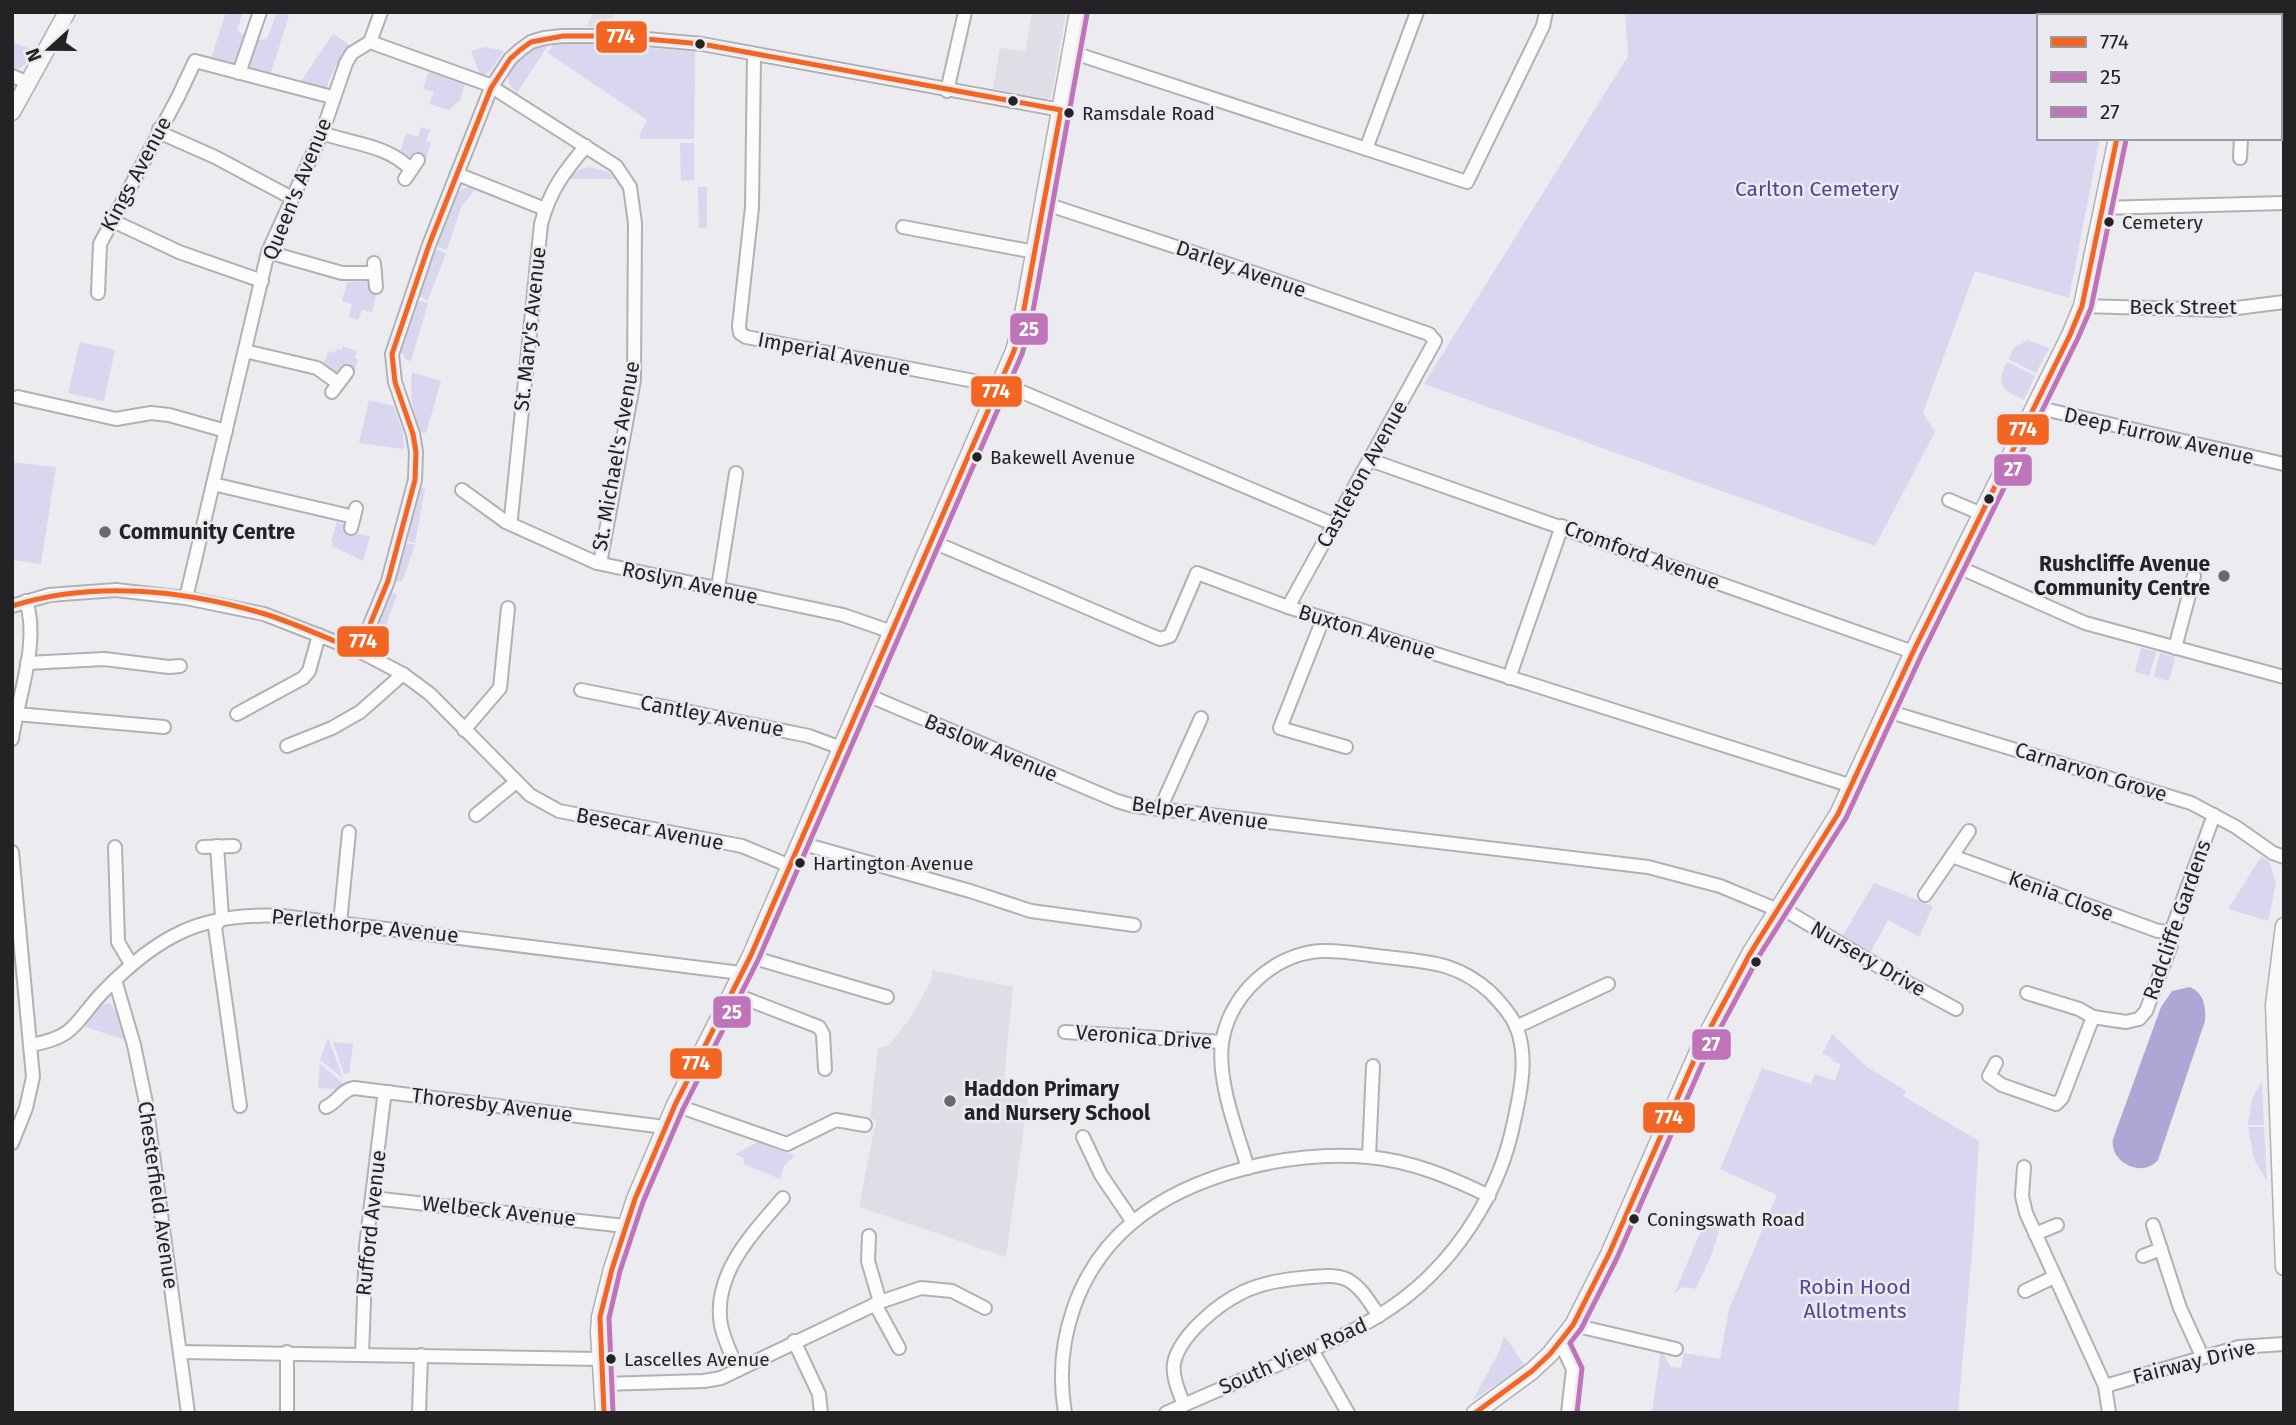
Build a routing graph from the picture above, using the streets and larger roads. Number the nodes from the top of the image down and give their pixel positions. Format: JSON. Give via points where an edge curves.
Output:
{"nodes":[{"id":1,"x":67,"y":12,"type":"edge"},
{"id":2,"x":260,"y":12,"type":"edge"},
{"id":3,"x":381,"y":12,"type":"edge"},
{"id":4,"x":965,"y":12,"type":"edge"},
{"id":5,"x":1078,"y":12,"type":"edge"},
{"id":6,"x":1417,"y":12,"type":"edge"},
{"id":7,"x":1546,"y":12,"type":"edge"},
{"id":8,"x":370,"y":42,"type":"junction"},
{"id":9,"x":1071,"y":52,"type":"junction"},
{"id":10,"x":754,"y":55,"type":"junction"},
{"id":11,"x":239,"y":73,"type":"junction"},
{"id":12,"x":20,"y":79,"type":"edge"},
{"id":13,"x":491,"y":88,"type":"junction"},
{"id":14,"x":947,"y":91,"type":"junction"},
{"id":15,"x":332,"y":97,"type":"junction"},
{"id":16,"x":1061,"y":110,"type":"junction"},
{"id":17,"x":12,"y":112,"type":"edge"},
{"id":18,"x":159,"y":129,"type":"junction"},
{"id":19,"x":322,"y":132,"type":"junction"},
{"id":20,"x":2117,"y":140,"type":"edge"},
{"id":21,"x":2241,"y":140,"type":"edge"},
{"id":22,"x":586,"y":146,"type":"junction"},
{"id":23,"x":1366,"y":149,"type":"junction"},
{"id":24,"x":2240,"y":158,"type":"dead end"},
{"id":25,"x":411,"y":170,"type":"dead end"},
{"id":26,"x":457,"y":174,"type":"junction"},
{"id":27,"x":292,"y":198,"type":"junction"},
{"id":28,"x":2284,"y":203,"type":"edge"},
{"id":29,"x":1043,"y":204,"type":"junction"},
{"id":30,"x":2101,"y":208,"type":"junction"},
{"id":31,"x":545,"y":209,"type":"junction"},
{"id":32,"x":111,"y":220,"type":"junction"},
{"id":33,"x":903,"y":227,"type":"dead end"},
{"id":34,"x":268,"y":252,"type":"junction"},
{"id":35,"x":1035,"y":252,"type":"junction"},
{"id":36,"x":262,"y":281,"type":"junction"},
{"id":37,"x":376,"y":287,"type":"dead end"},
{"id":38,"x":98,"y":293,"type":"dead end"},
{"id":39,"x":2284,"y":302,"type":"edge"},
{"id":40,"x":2082,"y":306,"type":"junction"},
{"id":41,"x":1435,"y":341,"type":"joint"},
{"id":42,"x":245,"y":351,"type":"junction"},
{"id":43,"x":339,"y":382,"type":"dead end"},
{"id":44,"x":1000,"y":384,"type":"junction"},
{"id":45,"x":18,"y":397,"type":"dead end"},
{"id":46,"x":2035,"y":407,"type":"junction"},
{"id":47,"x":226,"y":431,"type":"junction"},
{"id":48,"x":1370,"y":460,"type":"junction"},
{"id":49,"x":2284,"y":464,"type":"edge"},
{"id":50,"x":736,"y":473,"type":"dead end"},
{"id":51,"x":213,"y":484,"type":"junction"},
{"id":52,"x":462,"y":490,"type":"dead end"},
{"id":53,"x":1949,"y":500,"type":"dead end"},
{"id":54,"x":1982,"y":514,"type":"junction"},
{"id":55,"x":354,"y":518,"type":"dead end"},
{"id":56,"x":506,"y":522,"type":"junction"},
{"id":57,"x":1333,"y":524,"type":"junction"},
{"id":58,"x":1562,"y":526,"type":"junction"},
{"id":59,"x":931,"y":541,"type":"junction"},
{"id":60,"x":597,"y":563,"type":"junction"},
{"id":61,"x":1956,"y":566,"type":"junction"},
{"id":62,"x":2194,"y":576,"type":"dead end"},
{"id":63,"x":718,"y":588,"type":"junction"},
{"id":64,"x":186,"y":598,"type":"junction"},
{"id":65,"x":26,"y":601,"type":"junction"},
{"id":66,"x":12,"y":606,"type":"edge"},
{"id":67,"x":1288,"y":607,"type":"junction"},
{"id":68,"x":508,"y":608,"type":"dead end"},
{"id":69,"x":1323,"y":619,"type":"junction"},
{"id":70,"x":892,"y":632,"type":"junction"},
{"id":71,"x":319,"y":635,"type":"junction"},
{"id":72,"x":2175,"y":648,"type":"junction"},
{"id":73,"x":359,"y":651,"type":"junction"},
{"id":74,"x":1913,"y":653,"type":"junction"},
{"id":75,"x":27,"y":663,"type":"junction"},
{"id":76,"x":180,"y":666,"type":"dead end"},
{"id":77,"x":403,"y":674,"type":"junction"},
{"id":78,"x":2284,"y":677,"type":"edge"},
{"id":79,"x":1509,"y":678,"type":"junction"},
{"id":80,"x":581,"y":690,"type":"dead end"},
{"id":81,"x":865,"y":694,"type":"junction"},
{"id":82,"x":1887,"y":711,"type":"junction"},
{"id":83,"x":16,"y":714,"type":"junction"},
{"id":84,"x":237,"y":714,"type":"dead end"},
{"id":85,"x":1201,"y":718,"type":"dead end"},
{"id":86,"x":164,"y":727,"type":"dead end"},
{"id":87,"x":464,"y":730,"type":"junction"},
{"id":88,"x":12,"y":739,"type":"edge"},
{"id":89,"x":287,"y":746,"type":"dead end"},
{"id":90,"x":1346,"y":747,"type":"dead end"},
{"id":91,"x":841,"y":748,"type":"junction"},
{"id":92,"x":516,"y":782,"type":"junction"},
{"id":93,"x":1852,"y":786,"type":"junction"},
{"id":94,"x":1117,"y":801,"type":"joint"},
{"id":95,"x":1160,"y":809,"type":"junction"},
{"id":96,"x":476,"y":815,"type":"dead end"},
{"id":97,"x":2214,"y":815,"type":"junction"},
{"id":98,"x":1969,"y":831,"type":"dead end"},
{"id":99,"x":349,"y":832,"type":"dead end"},
{"id":100,"x":800,"y":843,"type":"junction"},
{"id":101,"x":234,"y":845,"type":"dead end"},
{"id":102,"x":217,"y":846,"type":"junction"},
{"id":103,"x":203,"y":847,"type":"dead end"},
{"id":104,"x":115,"y":848,"type":"dead end"},
{"id":105,"x":12,"y":852,"type":"edge"},
{"id":106,"x":1952,"y":856,"type":"junction"},
{"id":107,"x":2284,"y":857,"type":"edge"},
{"id":108,"x":790,"y":866,"type":"junction"},
{"id":109,"x":1926,"y":895,"type":"dead end"},
{"id":110,"x":1779,"y":908,"type":"junction"},
{"id":111,"x":222,"y":917,"type":"junction"},
{"id":112,"x":340,"y":923,"type":"junction"},
{"id":113,"x":1135,"y":925,"type":"dead end"},
{"id":114,"x":2284,"y":926,"type":"edge"},
{"id":115,"x":2171,"y":932,"type":"junction"},
{"id":116,"x":751,"y":954,"type":"junction"},
{"id":117,"x":131,"y":964,"type":"junction"},
{"id":118,"x":741,"y":973,"type":"junction"},
{"id":119,"x":115,"y":980,"type":"junction"},
{"id":120,"x":1608,"y":984,"type":"dead end"},
{"id":121,"x":731,"y":993,"type":"junction"},
{"id":122,"x":2026,"y":993,"type":"dead end"},
{"id":123,"x":887,"y":997,"type":"dead end"},
{"id":124,"x":1956,"y":1009,"type":"dead end"},
{"id":125,"x":2093,"y":1017,"type":"junction"},
{"id":126,"x":1516,"y":1027,"type":"junction"},
{"id":127,"x":1065,"y":1032,"type":"dead end"},
{"id":128,"x":1222,"y":1042,"type":"junction"},
{"id":129,"x":31,"y":1045,"type":"junction"},
{"id":130,"x":1996,"y":1063,"type":"dead end"},
{"id":131,"x":1373,"y":1066,"type":"dead end"},
{"id":132,"x":825,"y":1069,"type":"dead end"},
{"id":133,"x":389,"y":1092,"type":"junction"},
{"id":134,"x":675,"y":1105,"type":"junction"},
{"id":135,"x":240,"y":1106,"type":"dead end"},
{"id":136,"x":326,"y":1107,"type":"dead end"},
{"id":137,"x":865,"y":1125,"type":"dead end"},
{"id":138,"x":665,"y":1127,"type":"junction"},
{"id":139,"x":1083,"y":1137,"type":"dead end"},
{"id":140,"x":12,"y":1143,"type":"edge"},
{"id":141,"x":1369,"y":1157,"type":"junction"},
{"id":142,"x":2024,"y":1167,"type":"dead end"},
{"id":143,"x":1248,"y":1168,"type":"junction"},
{"id":144,"x":1489,"y":1196,"type":"junction"},
{"id":145,"x":372,"y":1198,"type":"junction"},
{"id":146,"x":783,"y":1198,"type":"dead end"},
{"id":147,"x":1133,"y":1222,"type":"junction"},
{"id":148,"x":2057,"y":1225,"type":"dead end"},
{"id":149,"x":2153,"y":1225,"type":"dead end"},
{"id":150,"x":625,"y":1226,"type":"junction"},
{"id":151,"x":2035,"y":1234,"type":"junction"},
{"id":152,"x":869,"y":1236,"type":"dead end"},
{"id":153,"x":2161,"y":1249,"type":"junction"},
{"id":154,"x":2143,"y":1256,"type":"dead end"},
{"id":155,"x":2284,"y":1263,"type":"edge"},
{"id":156,"x":2054,"y":1277,"type":"junction"},
{"id":157,"x":2025,"y":1291,"type":"dead end"},
{"id":158,"x":877,"y":1303,"type":"junction"},
{"id":159,"x":985,"y":1308,"type":"dead end"},
{"id":160,"x":1379,"y":1316,"type":"junction"},
{"id":161,"x":1573,"y":1325,"type":"junction"},
{"id":162,"x":794,"y":1341,"type":"junction"},
{"id":163,"x":1560,"y":1342,"type":"junction"},
{"id":164,"x":2284,"y":1344,"type":"edge"},
{"id":165,"x":899,"y":1348,"type":"dead end"},
{"id":166,"x":1676,"y":1349,"type":"dead end"},
{"id":167,"x":1312,"y":1350,"type":"junction"},
{"id":168,"x":180,"y":1352,"type":"junction"},
{"id":169,"x":287,"y":1352,"type":"junction"},
{"id":170,"x":362,"y":1355,"type":"junction"},
{"id":171,"x":421,"y":1355,"type":"junction"},
{"id":172,"x":2202,"y":1356,"type":"junction"},
{"id":173,"x":601,"y":1359,"type":"junction"},
{"id":174,"x":738,"y":1370,"type":"junction"},
{"id":175,"x":603,"y":1384,"type":"junction"},
{"id":176,"x":2105,"y":1386,"type":"junction"},
{"id":177,"x":1184,"y":1405,"type":"junction"},
{"id":178,"x":188,"y":1413,"type":"edge"},
{"id":179,"x":287,"y":1413,"type":"edge"},
{"id":180,"x":419,"y":1413,"type":"edge"},
{"id":181,"x":604,"y":1413,"type":"edge"},
{"id":182,"x":821,"y":1413,"type":"edge"},
{"id":183,"x":1065,"y":1413,"type":"edge"},
{"id":184,"x":1166,"y":1413,"type":"edge"},
{"id":185,"x":1348,"y":1413,"type":"edge"},
{"id":186,"x":1475,"y":1413,"type":"edge"},
{"id":187,"x":1568,"y":1413,"type":"edge"},
{"id":188,"x":2109,"y":1413,"type":"edge"}],
"edges":[{"from":1,"to":12,"type":"street"},
{"from":2,"to":11,"type":"street"},
{"from":3,"to":8,"type":"street"},
{"from":4,"to":14,"type":"street"},
{"from":5,"to":9,"type":"street"},
{"from":6,"to":23,"type":"street"},
{"from":7,"to":23,"type":"street","via":[[1467,182]]},
{"from":8,"to":13,"type":"street"},
{"from":8,"to":15,"type":"street","name":"Queen's Avenue","via":[[345,63]]},
{"from":9,"to":16,"type":"street"},
{"from":9,"to":23,"type":"street"},
{"from":10,"to":13,"type":"street","via":[[702,44],[613,36],[544,38],[510,59]]},
{"from":10,"to":14,"type":"street"},
{"from":10,"to":44,"type":"street","name":"Imperial Avenue","via":[[752,207],[740,333]]},
{"from":11,"to":15,"type":"street"},
{"from":11,"to":18,"type":"street","name":"Kings Avenue","via":[[195,61]]},
{"from":12,"to":17,"type":"street"},
{"from":13,"to":22,"type":"street","name":"St. Michael's Avenue"},
{"from":13,"to":26,"type":"street"},
{"from":14,"to":16,"type":"street"},
{"from":15,"to":19,"type":"street","name":"Queen's Avenue"},
{"from":16,"to":29,"type":"street"},
{"from":18,"to":27,"type":"street"},
{"from":18,"to":32,"type":"street","name":"Kings Avenue"},
{"from":19,"to":25,"type":"street","via":[[379,149]]},
{"from":19,"to":27,"type":"street","name":"Queen's Avenue"},
{"from":20,"to":30,"type":"street"},
{"from":21,"to":24,"type":"street"},
{"from":22,"to":31,"type":"street","name":"St. Mary's Avenue","via":[[558,180]]},
{"from":22,"to":60,"type":"street","name":"St. Michael's Avenue","via":[[616,166],[628,181],[635,223],[634,380]]},
{"from":26,"to":31,"type":"street"},
{"from":26,"to":73,"type":"street","via":[[392,354],[395,382],[413,434],[415,480],[388,581]]},
{"from":27,"to":34,"type":"street","name":"Queen's Avenue"},
{"from":28,"to":30,"type":"street"},
{"from":29,"to":35,"type":"street"},
{"from":29,"to":41,"type":"street","name":"Darley Avenue","via":[[1429,334]]},
{"from":30,"to":40,"type":"street"},
{"from":31,"to":56,"type":"street","name":"St. Mary's Avenue","via":[[511,518]]},
{"from":32,"to":36,"type":"street","via":[[179,253]]},
{"from":32,"to":38,"type":"street","name":"Kings Avenue","via":[[100,244]]},
{"from":33,"to":35,"type":"street"},
{"from":34,"to":36,"type":"street","name":"Queen's Avenue"},
{"from":34,"to":37,"type":"street","via":[[342,273],[375,268]]},
{"from":35,"to":44,"type":"street","via":[[1014,351]]},
{"from":36,"to":42,"type":"street","name":"Queen's Avenue"},
{"from":39,"to":40,"type":"street","name":"Beck Street","via":[[2221,310]]},
{"from":40,"to":46,"type":"street"},
{"from":41,"to":48,"type":"street","name":"Castleton Avenue"},
{"from":42,"to":43,"type":"street","via":[[317,368]]},
{"from":42,"to":47,"type":"street","name":"Queen's Avenue"},
{"from":44,"to":57,"type":"street"},
{"from":44,"to":59,"type":"street"},
{"from":45,"to":47,"type":"street","via":[[116,419],[151,412]]},
{"from":46,"to":49,"type":"street","name":"Deep Furrow Avenue"},
{"from":46,"to":54,"type":"street"},
{"from":47,"to":51,"type":"street","name":"Queen's Avenue"},
{"from":48,"to":57,"type":"street","name":"Castleton Avenue"},
{"from":48,"to":58,"type":"street","name":"Cromford Avenue"},
{"from":50,"to":63,"type":"street"},
{"from":51,"to":55,"type":"street"},
{"from":51,"to":64,"type":"street","name":"Queen's Avenue"},
{"from":52,"to":56,"type":"street","name":"Roslyn Avenue"},
{"from":53,"to":54,"type":"street"},
{"from":54,"to":61,"type":"street"},
{"from":56,"to":60,"type":"street","name":"Roslyn Avenue"},
{"from":57,"to":67,"type":"street","name":"Castleton Avenue"},
{"from":58,"to":74,"type":"street","name":"Cromford Avenue"},
{"from":58,"to":79,"type":"street"},
{"from":59,"to":67,"type":"street","name":"Buxton Avenue","via":[[1160,639],[1170,636],[1197,573]]},
{"from":59,"to":70,"type":"street"},
{"from":60,"to":63,"type":"street","name":"Roslyn Avenue"},
{"from":61,"to":72,"type":"street","via":[[2085,623]]},
{"from":61,"to":74,"type":"street"},
{"from":62,"to":72,"type":"street"},
{"from":63,"to":70,"type":"street","name":"Roslyn Avenue","via":[[843,615]]},
{"from":64,"to":65,"type":"street","name":"Besecar Avenue","via":[[116,590]]},
{"from":64,"to":71,"type":"street","name":"Besecar Avenue","via":[[257,612]]},
{"from":65,"to":66,"type":"street","name":"Besecar Avenue"},
{"from":65,"to":75,"type":"street","via":[[32,630]]},
{"from":67,"to":69,"type":"street","name":"Buxton Avenue"},
{"from":68,"to":87,"type":"street","via":[[500,688]]},
{"from":69,"to":79,"type":"street","name":"Buxton Avenue"},
{"from":69,"to":90,"type":"street","via":[[1280,729]]},
{"from":70,"to":81,"type":"street"},
{"from":71,"to":73,"type":"street","name":"Besecar Avenue"},
{"from":71,"to":84,"type":"street","via":[[303,678]]},
{"from":72,"to":78,"type":"street"},
{"from":73,"to":77,"type":"street","name":"Besecar Avenue"},
{"from":74,"to":82,"type":"street"},
{"from":75,"to":76,"type":"street","via":[[104,659]]},
{"from":75,"to":83,"type":"street"},
{"from":77,"to":87,"type":"street","name":"Besecar Avenue","via":[[430,694]]},
{"from":77,"to":89,"type":"street","via":[[360,712]]},
{"from":79,"to":93,"type":"street","name":"Buxton Avenue"},
{"from":80,"to":91,"type":"street","name":"Cantley Avenue","via":[[809,736]]},
{"from":81,"to":91,"type":"street"},
{"from":81,"to":94,"type":"street","name":"Baslow Avenue"},
{"from":82,"to":93,"type":"street"},
{"from":82,"to":97,"type":"street","name":"Carnarvon Grove","via":[[2191,803]]},
{"from":83,"to":86,"type":"street"},
{"from":83,"to":88,"type":"street"},
{"from":85,"to":95,"type":"street"},
{"from":87,"to":92,"type":"street","name":"Besecar Avenue"},
{"from":91,"to":100,"type":"street"},
{"from":92,"to":96,"type":"street"},
{"from":92,"to":108,"type":"street","name":"Besecar Avenue","via":[[559,811],[742,846]]},
{"from":93,"to":110,"type":"street"},
{"from":94,"to":95,"type":"street","name":"Belper Avenue"},
{"from":95,"to":110,"type":"street","name":"Belper Avenue","via":[[1648,867]]},
{"from":97,"to":107,"type":"street","name":"Carnarvon Grove"},
{"from":97,"to":115,"type":"street","name":"Radcliffe Gardens"},
{"from":98,"to":106,"type":"street"},
{"from":99,"to":112,"type":"street"},
{"from":100,"to":108,"type":"street"},
{"from":100,"to":113,"type":"street","via":[[1031,911]]},
{"from":101,"to":102,"type":"street"},
{"from":102,"to":103,"type":"street"},
{"from":102,"to":111,"type":"street"},
{"from":104,"to":117,"type":"street","via":[[118,942]]},
{"from":105,"to":129,"type":"street"},
{"from":106,"to":109,"type":"street"},
{"from":106,"to":115,"type":"street","name":"Kenia Close"},
{"from":108,"to":116,"type":"street"},
{"from":110,"to":124,"type":"street","name":"Nursery Drive"},
{"from":110,"to":161,"type":"street","via":[[1699,1049]]},
{"from":111,"to":112,"type":"street","name":"Perlethorpe Avenue","via":[[272,915]]},
{"from":111,"to":117,"type":"street","name":"Perlethorpe Avenue","via":[[173,934]]},
{"from":111,"to":135,"type":"street","via":[[215,927]]},
{"from":112,"to":118,"type":"street","name":"Perlethorpe Avenue"},
{"from":114,"to":155,"type":"street","via":[[2274,1005]]},
{"from":115,"to":125,"type":"street","name":"Radcliffe Gardens","via":[[2171,945],[2139,1019],[2126,1023]]},
{"from":116,"to":118,"type":"street"},
{"from":116,"to":123,"type":"street"},
{"from":117,"to":119,"type":"street","name":"Perlethorpe Avenue"},
{"from":118,"to":121,"type":"street"},
{"from":119,"to":129,"type":"street","name":"Perlethorpe Avenue","via":[[67,1034]]},
{"from":119,"to":168,"type":"street","name":"Chesterfield Avenue","via":[[146,1103]]},
{"from":120,"to":126,"type":"street"},
{"from":121,"to":132,"type":"street","via":[[819,1027]]},
{"from":121,"to":134,"type":"street"},
{"from":122,"to":125,"type":"street","name":"Radcliffe Gardens"},
{"from":125,"to":130,"type":"street","via":[[2056,1104],[1989,1076]]},
{"from":126,"to":128,"type":"street","name":"South View Road","via":[[1500,1002],[1474,978],[1451,967],[1322,951],[1282,962],[1258,977],[1242,996]]},
{"from":126,"to":144,"type":"street","name":"South View Road","via":[[1523,1064],[1521,1090],[1510,1141]]},
{"from":127,"to":128,"type":"street","name":"Veronica Drive"},
{"from":128,"to":143,"type":"street","name":"South View Road","via":[[1222,1072]]},
{"from":129,"to":140,"type":"street","via":[[30,1096]]},
{"from":131,"to":141,"type":"street"},
{"from":133,"to":136,"type":"street","name":"Thoresby Avenue","via":[[350,1088]]},
{"from":133,"to":138,"type":"street","name":"Thoresby Avenue"},
{"from":133,"to":145,"type":"street","name":"Rufford Avenue","via":[[384,1098]]},
{"from":134,"to":137,"type":"street","via":[[787,1144],[835,1120]]},
{"from":134,"to":138,"type":"street"},
{"from":138,"to":150,"type":"street"},
{"from":139,"to":147,"type":"street","via":[[1101,1175]]},
{"from":141,"to":143,"type":"street","via":[[1306,1156]]},
{"from":141,"to":144,"type":"street","via":[[1430,1170]]},
{"from":142,"to":151,"type":"street","name":"Fairway Drive","via":[[2022,1196]]},
{"from":143,"to":147,"type":"street","via":[[1178,1194]]},
{"from":144,"to":160,"type":"street","name":"South View Road","via":[[1460,1242],[1420,1286]]},
{"from":145,"to":150,"type":"street","name":"Welbeck Avenue"},
{"from":145,"to":170,"type":"street","name":"Rufford Avenue"},
{"from":146,"to":174,"type":"street","via":[[746,1243],[725,1281],[721,1326]]},
{"from":147,"to":183,"type":"street","via":[[1095,1266],[1074,1304],[1060,1384]]},
{"from":148,"to":151,"type":"street"},
{"from":149,"to":153,"type":"street"},
{"from":150,"to":173,"type":"street","via":[[600,1317]]},
{"from":151,"to":156,"type":"street","name":"Fairway Drive"},
{"from":152,"to":158,"type":"street","via":[[868,1261]]},
{"from":153,"to":154,"type":"street"},
{"from":153,"to":172,"type":"street"},
{"from":156,"to":157,"type":"street"},
{"from":156,"to":176,"type":"street","name":"Fairway Drive"},
{"from":158,"to":159,"type":"street","via":[[921,1288],[952,1291]]},
{"from":158,"to":162,"type":"street"},
{"from":158,"to":165,"type":"street"},
{"from":160,"to":167,"type":"street","name":"South View Road"},
{"from":160,"to":177,"type":"street","via":[[1364,1293],[1338,1277],[1298,1278],[1243,1292],[1189,1332],[1173,1366]]},
{"from":161,"to":163,"type":"street"},
{"from":161,"to":166,"type":"street"},
{"from":162,"to":174,"type":"street"},
{"from":162,"to":182,"type":"street","via":[[819,1394]]},
{"from":163,"to":186,"type":"street","via":[[1532,1371]]},
{"from":163,"to":187,"type":"street","via":[[1573,1369]]},
{"from":164,"to":172,"type":"street","name":"Fairway Drive","via":[[2239,1347]]},
{"from":167,"to":177,"type":"street","name":"South View Road"},
{"from":167,"to":185,"type":"street"},
{"from":168,"to":169,"type":"street"},
{"from":168,"to":178,"type":"street","name":"Chesterfield Avenue"},
{"from":169,"to":170,"type":"street"},
{"from":169,"to":179,"type":"street"},
{"from":170,"to":171,"type":"street"},
{"from":171,"to":173,"type":"street"},
{"from":171,"to":180,"type":"street"},
{"from":172,"to":176,"type":"street","name":"Fairway Drive"},
{"from":173,"to":175,"type":"street"},
{"from":174,"to":175,"type":"street","via":[[704,1381]]},
{"from":175,"to":181,"type":"street"},
{"from":176,"to":188,"type":"street","name":"Fairway Drive"},
{"from":177,"to":184,"type":"street","name":"South View Road"}]}
